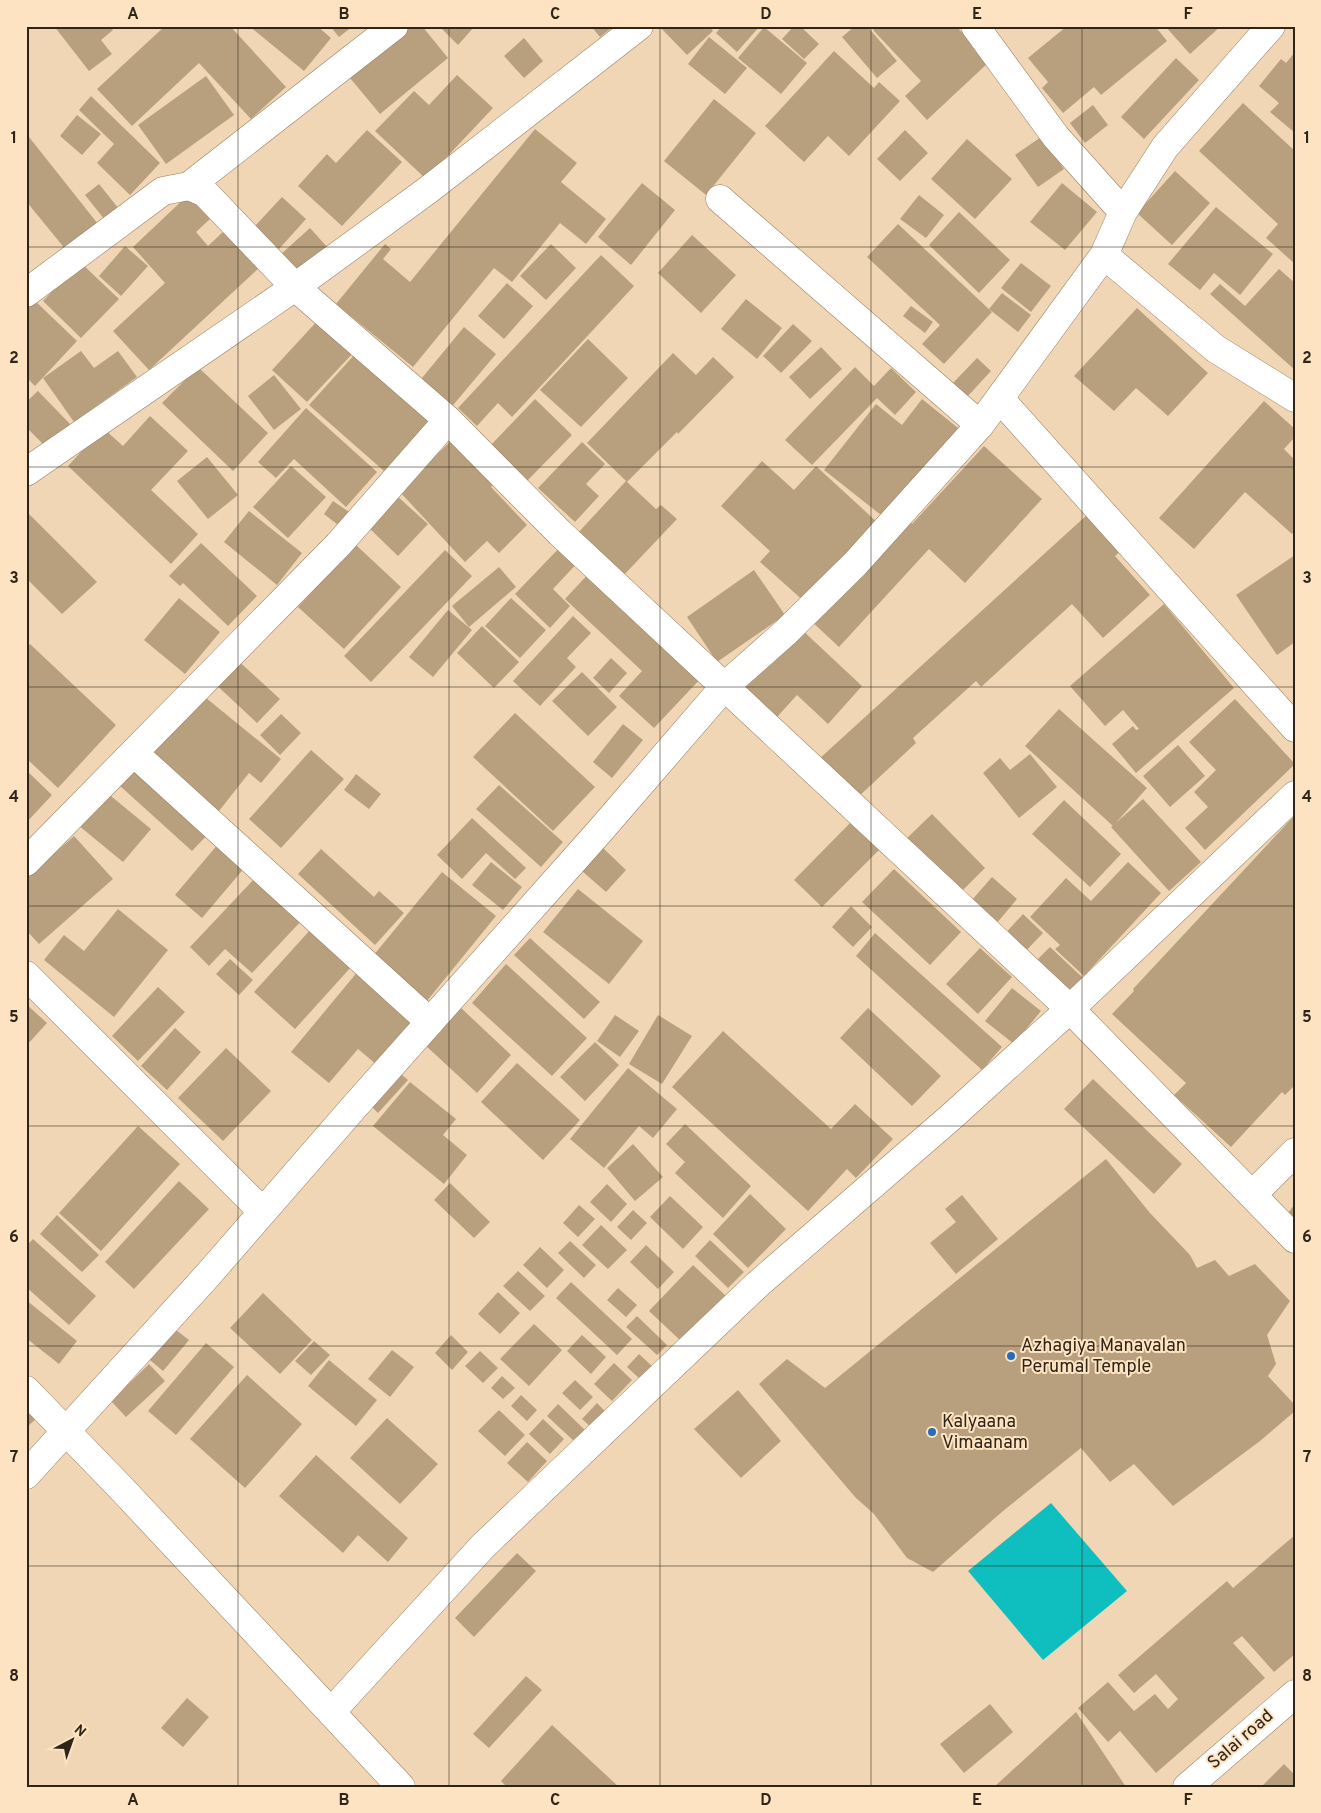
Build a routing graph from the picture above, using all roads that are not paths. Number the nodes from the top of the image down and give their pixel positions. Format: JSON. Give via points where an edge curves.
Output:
{"nodes":[{"id":1,"x":394,"y":26,"type":"edge"},
{"id":2,"x":639,"y":26,"type":"edge"},
{"id":3,"x":975,"y":26,"type":"edge"},
{"id":4,"x":1271,"y":26,"type":"edge"},
{"id":5,"x":189,"y":186,"type":"junction"},
{"id":6,"x":720,"y":199,"type":"dead end"},
{"id":7,"x":1123,"y":212,"type":"junction"},
{"id":8,"x":1104,"y":255,"type":"junction"},
{"id":9,"x":295,"y":287,"type":"junction"},
{"id":10,"x":26,"y":293,"type":"edge"},
{"id":11,"x":1295,"y":398,"type":"edge"},
{"id":12,"x":1000,"y":399,"type":"junction"},
{"id":13,"x":448,"y":420,"type":"junction"},
{"id":14,"x":980,"y":425,"type":"junction"},
{"id":15,"x":26,"y":472,"type":"edge"},
{"id":16,"x":725,"y":686,"type":"junction"},
{"id":17,"x":1295,"y":728,"type":"edge"},
{"id":18,"x":134,"y":752,"type":"junction"},
{"id":19,"x":1295,"y":796,"type":"edge"},
{"id":20,"x":26,"y":862,"type":"edge"},
{"id":21,"x":26,"y":975,"type":"edge"},
{"id":22,"x":1070,"y":1009,"type":"junction"},
{"id":23,"x":430,"y":1022,"type":"junction"},
{"id":24,"x":1295,"y":1152,"type":"edge"},
{"id":25,"x":1252,"y":1195,"type":"junction"},
{"id":26,"x":262,"y":1211,"type":"junction"},
{"id":27,"x":1295,"y":1239,"type":"edge"},
{"id":28,"x":26,"y":1390,"type":"edge"},
{"id":29,"x":65,"y":1431,"type":"junction"},
{"id":30,"x":26,"y":1475,"type":"edge"},
{"id":31,"x":1295,"y":1694,"type":"edge"},
{"id":32,"x":331,"y":1712,"type":"junction"},
{"id":33,"x":401,"y":1787,"type":"edge"},
{"id":34,"x":1187,"y":1787,"type":"edge"}],
"edges":[{"from":1,"to":5,"type":"street"},
{"from":2,"to":9,"type":"street","via":[[428,190]]},
{"from":3,"to":7,"type":"street","via":[[1056,137]]},
{"from":4,"to":7,"type":"street","via":[[1165,147]]},
{"from":5,"to":9,"type":"street","via":[[204,192]]},
{"from":5,"to":10,"type":"street","via":[[163,191]]},
{"from":6,"to":14,"type":"street"},
{"from":7,"to":8,"type":"street"},
{"from":8,"to":11,"type":"street","via":[[1216,349]]},
{"from":8,"to":12,"type":"street"},
{"from":9,"to":13,"type":"street"},
{"from":9,"to":15,"type":"street"},
{"from":12,"to":14,"type":"street"},
{"from":12,"to":17,"type":"street"},
{"from":13,"to":16,"type":"street","via":[[560,533]]},
{"from":13,"to":18,"type":"street","via":[[338,545]]},
{"from":14,"to":16,"type":"street","via":[[855,564]]},
{"from":16,"to":22,"type":"street"},
{"from":16,"to":23,"type":"street"},
{"from":18,"to":20,"type":"street"},
{"from":18,"to":23,"type":"street"},
{"from":19,"to":22,"type":"street"},
{"from":21,"to":26,"type":"street"},
{"from":22,"to":25,"type":"street"},
{"from":22,"to":32,"type":"street","via":[[758,1284],[512,1518]]},
{"from":23,"to":26,"type":"street"},
{"from":24,"to":25,"type":"street"},
{"from":25,"to":27,"type":"street"},
{"from":26,"to":29,"type":"street"},
{"from":28,"to":29,"type":"street"},
{"from":29,"to":30,"type":"street"},
{"from":29,"to":32,"type":"street"},
{"from":31,"to":34,"type":"street","name":"Salai road"},
{"from":32,"to":33,"type":"street"}]}
